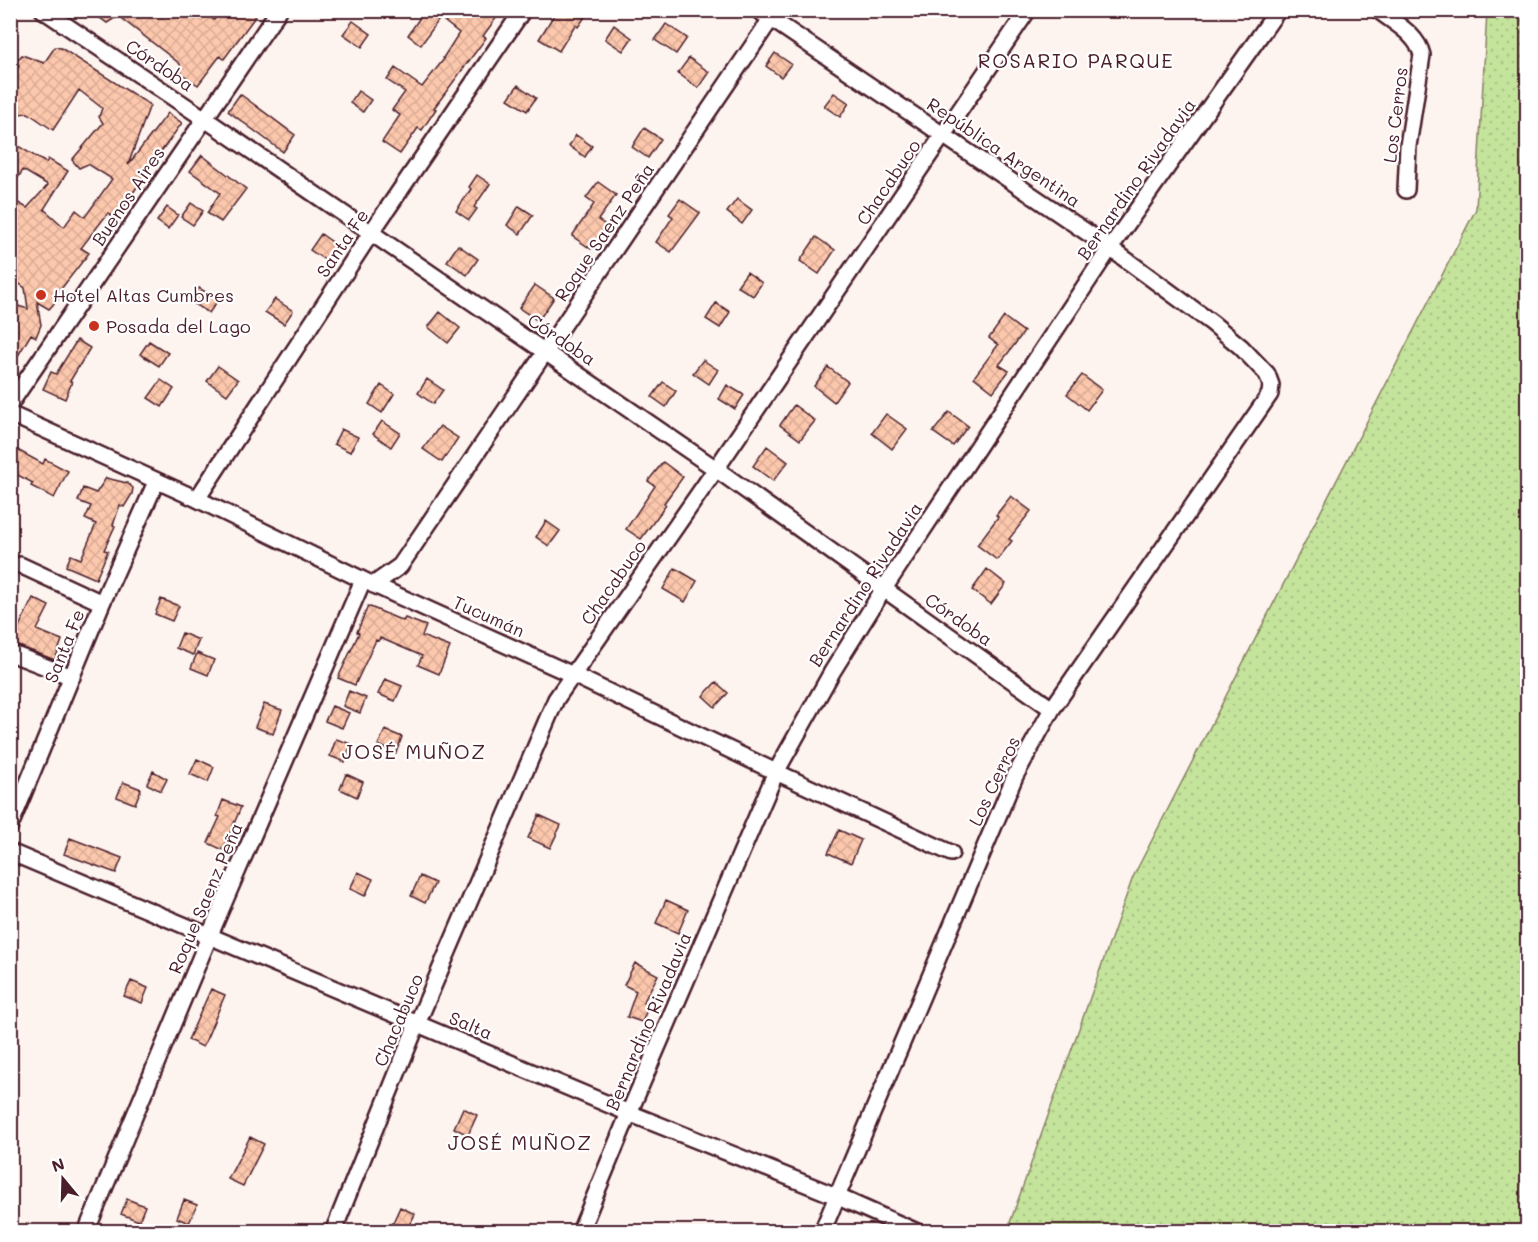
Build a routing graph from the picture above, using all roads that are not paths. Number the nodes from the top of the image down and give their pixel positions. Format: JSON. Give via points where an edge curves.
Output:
{"nodes":[{"id":1,"x":43,"y":10,"type":"edge"},
{"id":2,"x":279,"y":10,"type":"edge"},
{"id":3,"x":523,"y":10,"type":"edge"},
{"id":4,"x":1028,"y":10,"type":"edge"},
{"id":5,"x":1278,"y":10,"type":"edge"},
{"id":6,"x":1378,"y":10,"type":"edge"},
{"id":7,"x":769,"y":13,"type":"edge"},
{"id":8,"x":205,"y":119,"type":"junction"},
{"id":9,"x":944,"y":134,"type":"junction"},
{"id":10,"x":1406,"y":190,"type":"dead end"},
{"id":11,"x":371,"y":233,"type":"junction"},
{"id":12,"x":1110,"y":248,"type":"junction"},
{"id":13,"x":546,"y":352,"type":"junction"},
{"id":14,"x":1271,"y":385,"type":"joint"},
{"id":15,"x":10,"y":404,"type":"edge"},
{"id":16,"x":10,"y":414,"type":"edge"},
{"id":17,"x":716,"y":469,"type":"junction"},
{"id":18,"x":156,"y":482,"type":"junction"},
{"id":19,"x":197,"y":499,"type":"junction"},
{"id":20,"x":20,"y":566,"type":"dead end"},
{"id":21,"x":368,"y":583,"type":"junction"},
{"id":22,"x":883,"y":590,"type":"junction"},
{"id":23,"x":102,"y":603,"type":"junction"},
{"id":24,"x":10,"y":653,"type":"edge"},
{"id":25,"x":573,"y":675,"type":"junction"},
{"id":26,"x":72,"y":677,"type":"junction"},
{"id":27,"x":1052,"y":708,"type":"junction"},
{"id":28,"x":776,"y":772,"type":"junction"},
{"id":29,"x":10,"y":826,"type":"edge"},
{"id":30,"x":10,"y":852,"type":"edge"},
{"id":31,"x":951,"y":853,"type":"dead end"},
{"id":32,"x":209,"y":937,"type":"junction"},
{"id":33,"x":417,"y":1023,"type":"junction"},
{"id":34,"x":629,"y":1113,"type":"junction"},
{"id":35,"x":836,"y":1197,"type":"junction"},
{"id":36,"x":86,"y":1232,"type":"edge"},
{"id":37,"x":333,"y":1232,"type":"edge"},
{"id":38,"x":580,"y":1232,"type":"edge"},
{"id":39,"x":822,"y":1232,"type":"edge"},
{"id":40,"x":917,"y":1232,"type":"edge"}],
"edges":[{"from":1,"to":8,"type":"street","name":"Córdoba"},
{"from":2,"to":8,"type":"street","name":"Buenos Aires"},
{"from":3,"to":11,"type":"street","name":"Santa Fe"},
{"from":4,"to":9,"type":"street","name":"Chacabuco"},
{"from":5,"to":12,"type":"street","name":"Bernardino Rivadavia"},
{"from":6,"to":10,"type":"street","name":"Los Cerros","via":[[1411,36],[1422,55],[1408,146]]},
{"from":7,"to":9,"type":"street","name":"República Argentina"},
{"from":7,"to":13,"type":"street","name":"Roque Saenz Peña"},
{"from":8,"to":11,"type":"street","name":"Córdoba"},
{"from":8,"to":15,"type":"street","name":"Buenos Aires"},
{"from":9,"to":12,"type":"street","name":"República Argentina"},
{"from":9,"to":17,"type":"street","name":"Chacabuco"},
{"from":11,"to":13,"type":"street","name":"Córdoba"},
{"from":11,"to":19,"type":"street","name":"Santa Fe"},
{"from":12,"to":14,"type":"street","name":"República Argentina","via":[[1241,347],[1267,374]]},
{"from":12,"to":22,"type":"street","name":"Bernardino Rivadavia"},
{"from":13,"to":17,"type":"street","name":"Córdoba"},
{"from":13,"to":21,"type":"street","name":"Roque Saenz Peña","via":[[400,566]]},
{"from":14,"to":27,"type":"street","name":"Los Cerros","via":[[1270,394]]},
{"from":16,"to":18,"type":"street","name":"Tucumán"},
{"from":17,"to":22,"type":"street","name":"Córdoba"},
{"from":17,"to":25,"type":"street","name":"Chacabuco"},
{"from":18,"to":19,"type":"street","name":"Tucumán"},
{"from":18,"to":23,"type":"street","name":"Santa Fe"},
{"from":19,"to":21,"type":"street","name":"Tucumán"},
{"from":20,"to":23,"type":"street"},
{"from":21,"to":25,"type":"street","name":"Tucumán"},
{"from":21,"to":32,"type":"street","name":"Roque Saenz Peña"},
{"from":22,"to":27,"type":"street","name":"Córdoba"},
{"from":22,"to":28,"type":"street","name":"Bernardino Rivadavia"},
{"from":23,"to":26,"type":"street","name":"Santa Fe"},
{"from":24,"to":26,"type":"street"},
{"from":25,"to":28,"type":"street","name":"Tucumán"},
{"from":25,"to":33,"type":"street","name":"Chacabuco","via":[[556,699]]},
{"from":26,"to":29,"type":"street","name":"Santa Fe"},
{"from":27,"to":35,"type":"street","name":"Los Cerros","via":[[1015,776]]},
{"from":28,"to":31,"type":"street","name":"Tucumán"},
{"from":28,"to":34,"type":"street","name":"Bernardino Rivadavia"},
{"from":30,"to":32,"type":"street","name":"Salta"},
{"from":32,"to":33,"type":"street","name":"Salta"},
{"from":32,"to":36,"type":"street","name":"Roque Saenz Peña"},
{"from":33,"to":34,"type":"street","name":"Salta"},
{"from":33,"to":37,"type":"street","name":"Chacabuco"},
{"from":34,"to":35,"type":"street","name":"Salta"},
{"from":34,"to":38,"type":"street","name":"Bernardino Rivadavia"},
{"from":35,"to":39,"type":"street","name":"Los Cerros"},
{"from":35,"to":40,"type":"street","name":"Salta"}]}
